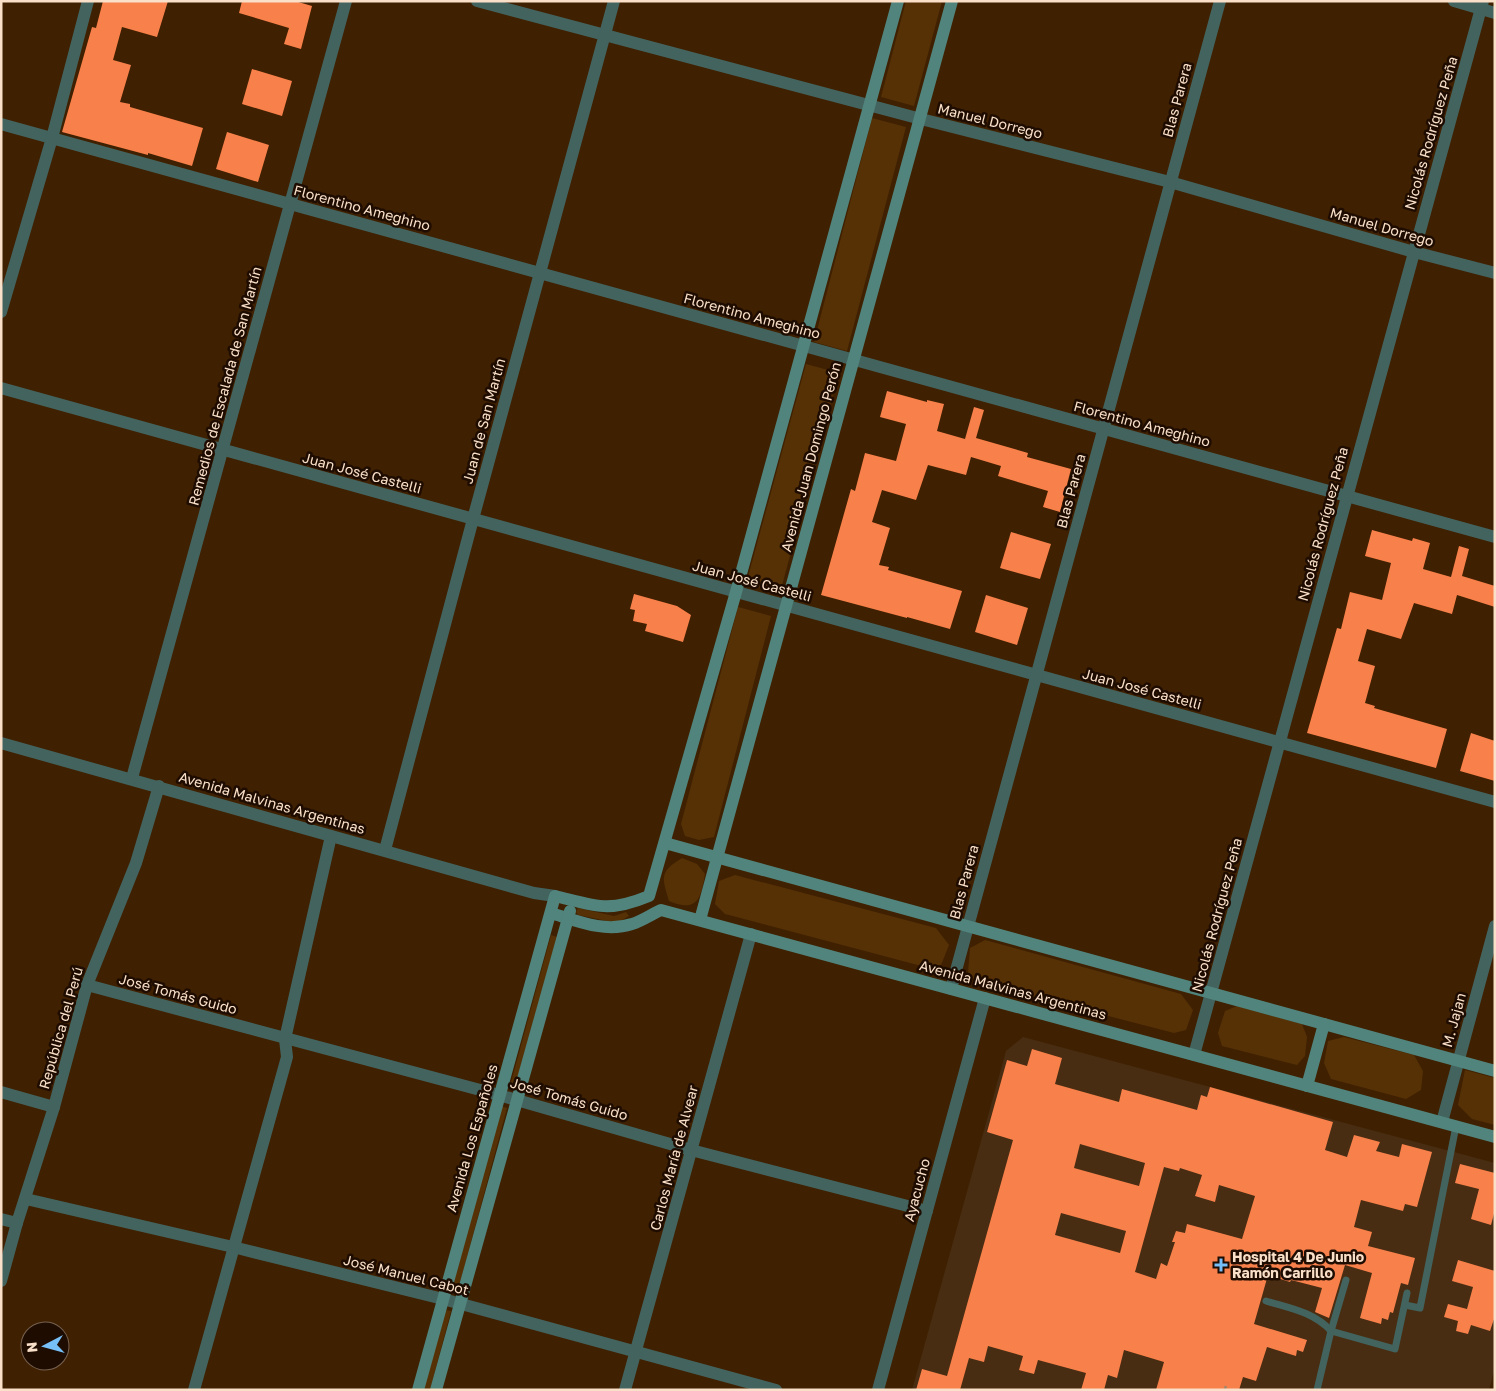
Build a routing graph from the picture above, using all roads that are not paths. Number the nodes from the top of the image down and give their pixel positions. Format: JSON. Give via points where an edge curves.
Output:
{"nodes":[{"id":1,"x":88,"y":1,"type":"edge"},
{"id":2,"x":346,"y":1,"type":"edge"},
{"id":3,"x":477,"y":1,"type":"edge"},
{"id":4,"x":614,"y":1,"type":"edge"},
{"id":5,"x":898,"y":1,"type":"edge"},
{"id":6,"x":952,"y":1,"type":"edge"},
{"id":7,"x":1220,"y":1,"type":"edge"},
{"id":8,"x":1454,"y":1,"type":"edge"},
{"id":9,"x":1482,"y":5,"type":"edge"},
{"id":10,"x":1495,"y":13,"type":"edge"},
{"id":11,"x":605,"y":35,"type":"junction"},
{"id":12,"x":870,"y":105,"type":"junction"},
{"id":13,"x":921,"y":119,"type":"junction"},
{"id":14,"x":1,"y":124,"type":"edge"},
{"id":15,"x":52,"y":138,"type":"junction"},
{"id":16,"x":1170,"y":182,"type":"junction"},
{"id":17,"x":290,"y":204,"type":"junction"},
{"id":18,"x":1414,"y":252,"type":"junction"},
{"id":19,"x":540,"y":273,"type":"junction"},
{"id":20,"x":1495,"y":274,"type":"edge"},
{"id":21,"x":1,"y":312,"type":"edge"},
{"id":22,"x":804,"y":346,"type":"junction"},
{"id":23,"x":853,"y":360,"type":"junction"},
{"id":24,"x":1,"y":388,"type":"edge"},
{"id":25,"x":1103,"y":429,"type":"junction"},
{"id":26,"x":223,"y":450,"type":"junction"},
{"id":27,"x":1346,"y":496,"type":"junction"},
{"id":28,"x":473,"y":519,"type":"junction"},
{"id":29,"x":1495,"y":537,"type":"edge"},
{"id":30,"x":736,"y":592,"type":"junction"},
{"id":31,"x":786,"y":606,"type":"junction"},
{"id":32,"x":1036,"y":675,"type":"junction"},
{"id":33,"x":1280,"y":742,"type":"junction"},
{"id":34,"x":1,"y":743,"type":"edge"},
{"id":35,"x":132,"y":778,"type":"junction"},
{"id":36,"x":159,"y":786,"type":"junction"},
{"id":37,"x":1495,"y":802,"type":"edge"},
{"id":38,"x":331,"y":836,"type":"junction"},
{"id":39,"x":665,"y":843,"type":"junction"},
{"id":40,"x":385,"y":850,"type":"junction"},
{"id":41,"x":717,"y":858,"type":"junction"},
{"id":42,"x":534,"y":893,"type":"junction"},
{"id":43,"x":555,"y":896,"type":"junction"},
{"id":44,"x":574,"y":900,"type":"junction"},
{"id":45,"x":551,"y":913,"type":"junction"},
{"id":46,"x":568,"y":918,"type":"junction"},
{"id":47,"x":700,"y":920,"type":"junction"},
{"id":48,"x":968,"y":926,"type":"junction"},
{"id":49,"x":1495,"y":926,"type":"edge"},
{"id":50,"x":751,"y":934,"type":"junction"},
{"id":51,"x":87,"y":985,"type":"junction"},
{"id":52,"x":951,"y":989,"type":"junction"},
{"id":53,"x":1211,"y":993,"type":"junction"},
{"id":54,"x":985,"y":998,"type":"junction"},
{"id":55,"x":1324,"y":1024,"type":"junction"},
{"id":56,"x":285,"y":1039,"type":"junction"},
{"id":57,"x":1194,"y":1055,"type":"junction"},
{"id":58,"x":1458,"y":1061,"type":"junction"},
{"id":59,"x":1495,"y":1071,"type":"edge"},
{"id":60,"x":1307,"y":1086,"type":"junction"},
{"id":61,"x":1,"y":1092,"type":"edge"},
{"id":62,"x":499,"y":1095,"type":"junction"},
{"id":63,"x":518,"y":1100,"type":"junction"},
{"id":64,"x":54,"y":1107,"type":"junction"},
{"id":65,"x":1442,"y":1122,"type":"junction"},
{"id":66,"x":1456,"y":1126,"type":"junction"},
{"id":67,"x":1495,"y":1137,"type":"edge"},
{"id":68,"x":691,"y":1150,"type":"junction"},
{"id":69,"x":26,"y":1199,"type":"junction"},
{"id":70,"x":927,"y":1211,"type":"junction"},
{"id":71,"x":1,"y":1219,"type":"edge"},
{"id":72,"x":17,"y":1223,"type":"junction"},
{"id":73,"x":233,"y":1247,"type":"junction"},
{"id":74,"x":1346,"y":1280,"type":"dead end"},
{"id":75,"x":1,"y":1281,"type":"edge"},
{"id":76,"x":1408,"y":1293,"type":"dead end"},
{"id":77,"x":443,"y":1299,"type":"junction"},
{"id":78,"x":1266,"y":1301,"type":"dead end"},
{"id":79,"x":460,"y":1304,"type":"junction"},
{"id":80,"x":1405,"y":1305,"type":"junction"},
{"id":81,"x":1331,"y":1331,"type":"junction"},
{"id":82,"x":636,"y":1351,"type":"junction"},
{"id":83,"x":194,"y":1390,"type":"edge"},
{"id":84,"x":418,"y":1390,"type":"edge"},
{"id":85,"x":436,"y":1390,"type":"edge"},
{"id":86,"x":626,"y":1390,"type":"edge"},
{"id":87,"x":776,"y":1390,"type":"edge"},
{"id":88,"x":878,"y":1390,"type":"edge"},
{"id":89,"x":1317,"y":1390,"type":"edge"}],
"edges":[{"from":1,"to":15,"type":"street"},
{"from":2,"to":17,"type":"street","name":"Remedios de Escalada de San Martín"},
{"from":3,"to":11,"type":"street","name":"Manuel Dorrego"},
{"from":4,"to":11,"type":"street","name":"Juan de San Martín"},
{"from":5,"to":12,"type":"main road"},
{"from":6,"to":13,"type":"main road","name":"Avenida Juan Domingo Perón"},
{"from":7,"to":16,"type":"street","name":"Blas Parera"},
{"from":8,"to":9,"type":"street"},
{"from":9,"to":10,"type":"street"},
{"from":9,"to":18,"type":"street","name":"Nicolás Rodríguez Peña"},
{"from":11,"to":12,"type":"street","name":"Manuel Dorrego"},
{"from":11,"to":19,"type":"street","name":"Juan de San Martín"},
{"from":12,"to":13,"type":"street","name":"Manuel Dorrego"},
{"from":12,"to":22,"type":"main road"},
{"from":13,"to":16,"type":"street","name":"Manuel Dorrego"},
{"from":13,"to":23,"type":"main road","name":"Avenida Juan Domingo Perón"},
{"from":14,"to":15,"type":"street","name":"Florentino Ameghino"},
{"from":15,"to":17,"type":"street","name":"Florentino Ameghino"},
{"from":15,"to":21,"type":"street"},
{"from":16,"to":18,"type":"street","name":"Manuel Dorrego"},
{"from":16,"to":25,"type":"street","name":"Blas Parera"},
{"from":17,"to":19,"type":"street","name":"Florentino Ameghino"},
{"from":17,"to":26,"type":"street","name":"Remedios de Escalada de San Martín"},
{"from":18,"to":20,"type":"street","name":"Manuel Dorrego"},
{"from":18,"to":27,"type":"street","name":"Nicolás Rodríguez Peña"},
{"from":19,"to":22,"type":"street","name":"Florentino Ameghino"},
{"from":19,"to":28,"type":"street","name":"Juan de San Martín"},
{"from":22,"to":23,"type":"street","name":"Florentino Ameghino"},
{"from":22,"to":30,"type":"main road"},
{"from":23,"to":25,"type":"street","name":"Florentino Ameghino"},
{"from":23,"to":31,"type":"main road","name":"Avenida Juan Domingo Perón"},
{"from":24,"to":26,"type":"street","name":"Juan José Castelli"},
{"from":25,"to":27,"type":"street","name":"Florentino Ameghino"},
{"from":25,"to":32,"type":"street","name":"Blas Parera"},
{"from":26,"to":28,"type":"street","name":"Juan José Castelli"},
{"from":26,"to":35,"type":"street","name":"Remedios de Escalada de San Martín"},
{"from":27,"to":29,"type":"street","name":"Florentino Ameghino"},
{"from":27,"to":33,"type":"street","name":"Nicolás Rodríguez Peña"},
{"from":28,"to":30,"type":"street","name":"Juan José Castelli"},
{"from":28,"to":40,"type":"street","name":"Juan de San Martín"},
{"from":30,"to":31,"type":"street","name":"Juan José Castelli"},
{"from":30,"to":39,"type":"main road"},
{"from":31,"to":32,"type":"street","name":"Juan José Castelli"},
{"from":31,"to":41,"type":"main road","name":"Avenida Juan Domingo Perón"},
{"from":32,"to":33,"type":"street","name":"Juan José Castelli"},
{"from":32,"to":48,"type":"street","name":"Blas Parera"},
{"from":33,"to":37,"type":"street","name":"Juan José Castelli"},
{"from":33,"to":53,"type":"street","name":"Nicolás Rodríguez Peña"},
{"from":34,"to":35,"type":"street","name":"Avenida Malvinas Argentinas"},
{"from":35,"to":36,"type":"street","name":"Avenida Malvinas Argentinas"},
{"from":36,"to":38,"type":"street","name":"Avenida Malvinas Argentinas"},
{"from":36,"to":51,"type":"street","name":"República del Perú","via":[[136,863]]},
{"from":38,"to":40,"type":"street","name":"Avenida Malvinas Argentinas"},
{"from":38,"to":56,"type":"street"},
{"from":39,"to":41,"type":"main road"},
{"from":39,"to":44,"type":"main road","name":"Avenida Malvinas Argentinas","via":[[649,896],[613,907],[597,907]]},
{"from":40,"to":42,"type":"street","name":"Avenida Malvinas Argentinas"},
{"from":41,"to":47,"type":"main road","name":"Avenida Juan Domingo Perón"},
{"from":41,"to":48,"type":"main road"},
{"from":42,"to":43,"type":"street","name":"Avenida Malvinas Argentinas"},
{"from":42,"to":45,"type":"street"},
{"from":43,"to":44,"type":"main road","name":"Avenida Malvinas Argentinas"},
{"from":43,"to":45,"type":"main road","name":"Avenida Los Españoles"},
{"from":44,"to":46,"type":"main road"},
{"from":45,"to":46,"type":"main road","name":"Avenida Malvinas Argentinas"},
{"from":45,"to":62,"type":"main road","name":"Avenida Los Españoles"},
{"from":46,"to":47,"type":"main road","name":"Avenida Malvinas Argentinas","via":[[615,928],[634,924],[661,910]]},
{"from":46,"to":63,"type":"main road"},
{"from":47,"to":50,"type":"main road","name":"Avenida Malvinas Argentinas"},
{"from":48,"to":52,"type":"street","name":"Blas Parera"},
{"from":48,"to":53,"type":"main road"},
{"from":49,"to":58,"type":"street","name":"M. Jajan"},
{"from":50,"to":52,"type":"main road","name":"Avenida Malvinas Argentinas"},
{"from":50,"to":68,"type":"street","name":"Carlos María de Alvear"},
{"from":51,"to":56,"type":"street","name":"José Tomás Guido"},
{"from":51,"to":64,"type":"street","name":"República del Perú"},
{"from":52,"to":54,"type":"main road","name":"Avenida Malvinas Argentinas"},
{"from":53,"to":55,"type":"main road"},
{"from":53,"to":57,"type":"street","name":"Nicolás Rodríguez Peña"},
{"from":54,"to":57,"type":"main road","name":"Avenida Malvinas Argentinas"},
{"from":54,"to":70,"type":"street","name":"Ayacucho"},
{"from":55,"to":58,"type":"main road"},
{"from":55,"to":60,"type":"main road"},
{"from":56,"to":62,"type":"street","name":"José Tomás Guido"},
{"from":56,"to":73,"type":"street","via":[[286,1057]]},
{"from":57,"to":60,"type":"main road","name":"Avenida Malvinas Argentinas"},
{"from":58,"to":59,"type":"main road"},
{"from":58,"to":65,"type":"street","name":"M. Jajan"},
{"from":60,"to":65,"type":"main road","name":"Avenida Malvinas Argentinas"},
{"from":61,"to":64,"type":"street"},
{"from":62,"to":63,"type":"street","name":"José Tomás Guido"},
{"from":62,"to":77,"type":"main road","name":"Avenida Los Españoles"},
{"from":63,"to":68,"type":"street","name":"José Tomás Guido"},
{"from":63,"to":79,"type":"main road"},
{"from":64,"to":69,"type":"street","name":"República del Perú"},
{"from":65,"to":66,"type":"main road","name":"Avenida Malvinas Argentinas"},
{"from":66,"to":67,"type":"main road","name":"Avenida Malvinas Argentinas"},
{"from":66,"to":80,"type":"lane","via":[[1420,1308]]},
{"from":68,"to":70,"type":"street","name":"José Tomás Guido"},
{"from":68,"to":82,"type":"street","name":"Carlos María de Alvear"},
{"from":69,"to":72,"type":"street","name":"República del Perú"},
{"from":69,"to":73,"type":"street","name":"José Manuel Cabot"},
{"from":70,"to":88,"type":"street","name":"Ayacucho"},
{"from":71,"to":72,"type":"street"},
{"from":72,"to":75,"type":"street","name":"República del Perú"},
{"from":73,"to":77,"type":"street","name":"José Manuel Cabot"},
{"from":73,"to":83,"type":"street"},
{"from":74,"to":81,"type":"lane"},
{"from":76,"to":80,"type":"lane"},
{"from":77,"to":79,"type":"street","name":"José Manuel Cabot"},
{"from":77,"to":84,"type":"main road","name":"Avenida Los Españoles"},
{"from":78,"to":81,"type":"lane","via":[[1306,1313]]},
{"from":79,"to":82,"type":"street","name":"José Manuel Cabot"},
{"from":79,"to":85,"type":"main road"},
{"from":80,"to":81,"type":"lane","via":[[1395,1349]]},
{"from":81,"to":89,"type":"lane"},
{"from":82,"to":86,"type":"street","name":"Carlos María de Alvear"},
{"from":82,"to":87,"type":"street","name":"José Manuel Cabot"}]}
